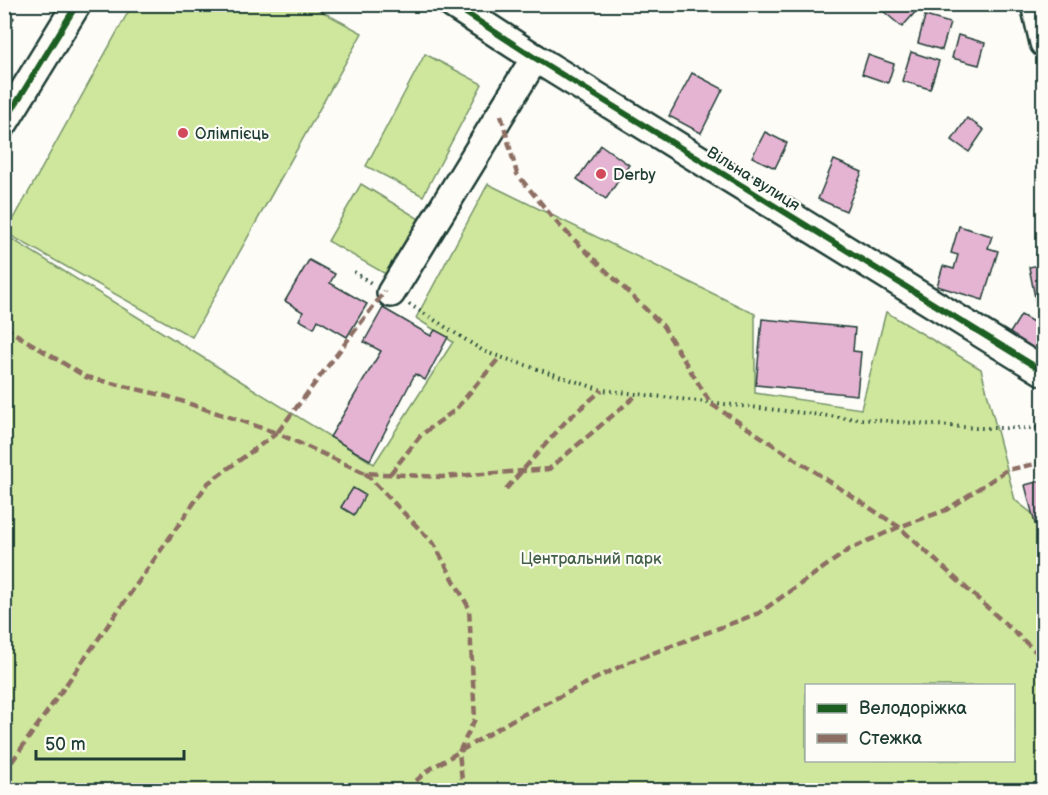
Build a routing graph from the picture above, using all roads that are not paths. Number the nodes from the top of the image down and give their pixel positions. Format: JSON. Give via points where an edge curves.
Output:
{"nodes":[{"id":1,"x":77,"y":4,"type":"edge"},
{"id":2,"x":452,"y":4,"type":"edge"},
{"id":3,"x":1035,"y":4,"type":"edge"},
{"id":4,"x":1044,"y":43,"type":"edge"},
{"id":5,"x":535,"y":58,"type":"junction"},
{"id":6,"x":4,"y":123,"type":"edge"},
{"id":7,"x":391,"y":293,"type":"road end"},
{"id":8,"x":1044,"y":372,"type":"edge"}],
"edges":[{"from":1,"to":6,"type":"street"},
{"from":2,"to":5,"type":"street","name":"Вільна вулиця"},
{"from":3,"to":4,"type":"street"},
{"from":5,"to":7,"type":"street"},
{"from":5,"to":8,"type":"street","name":"Вільна вулиця"}]}
